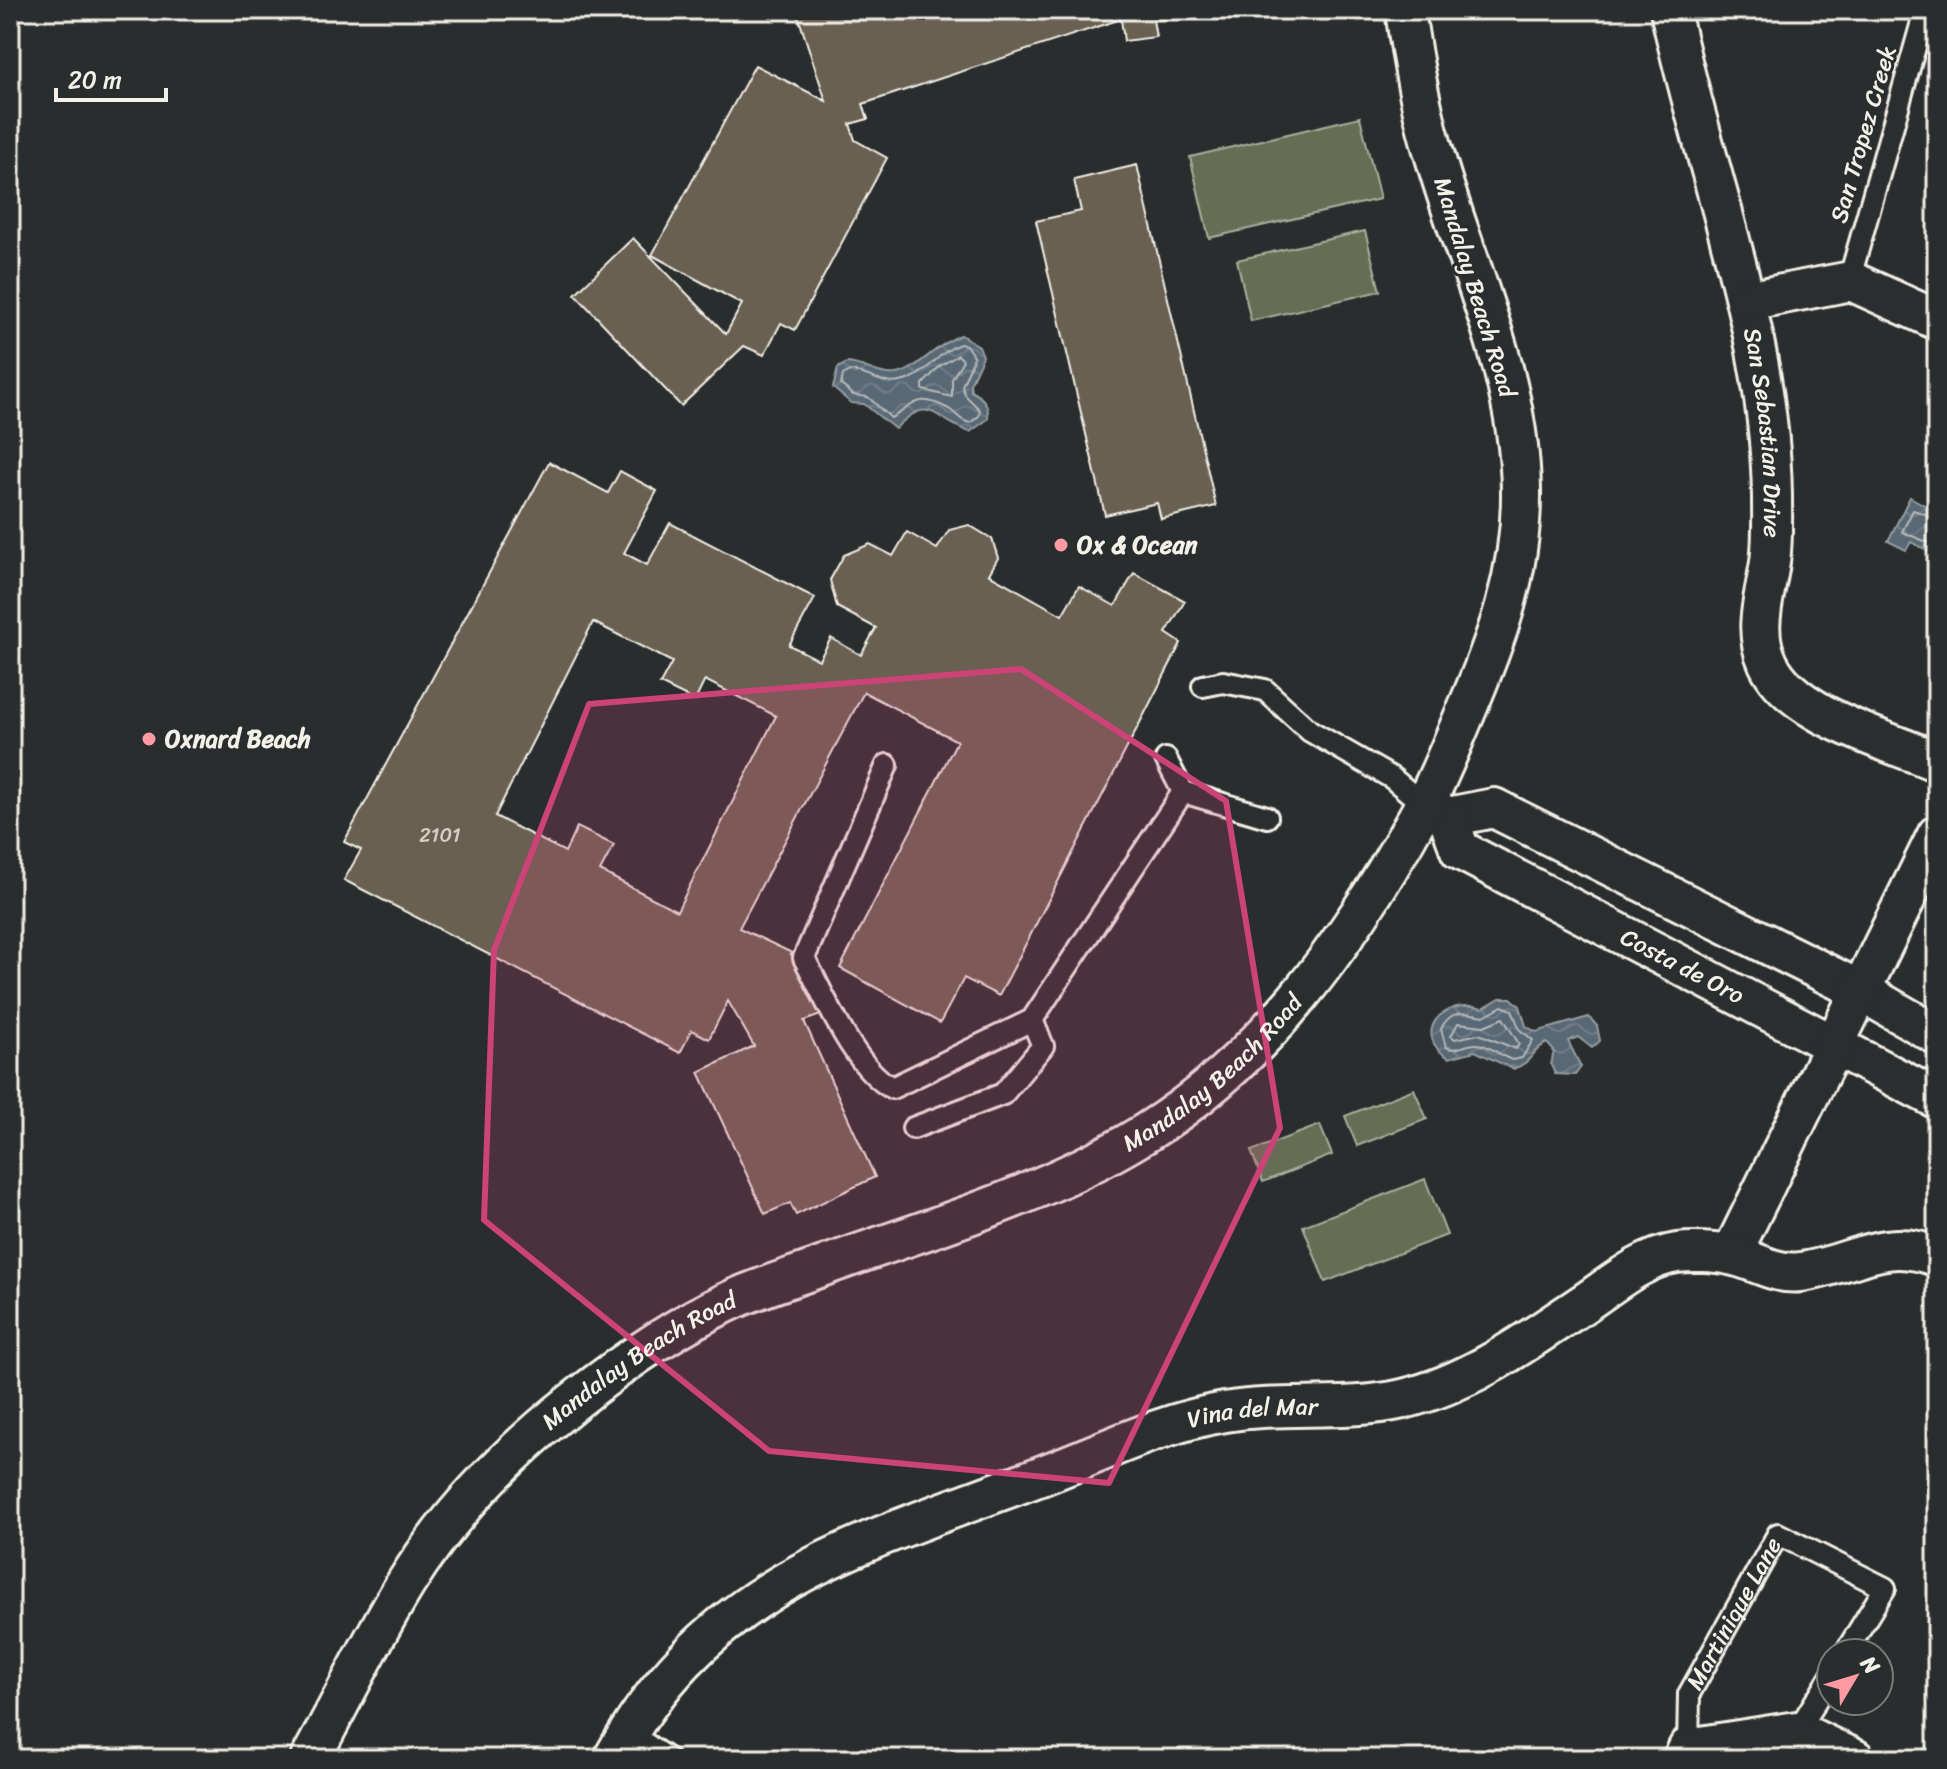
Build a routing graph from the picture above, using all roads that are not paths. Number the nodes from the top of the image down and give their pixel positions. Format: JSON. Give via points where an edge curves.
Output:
{"nodes":[{"id":1,"x":1405,"y":10,"type":"edge"},
{"id":2,"x":1670,"y":10,"type":"edge"},
{"id":3,"x":1937,"y":19,"type":"edge"},
{"id":4,"x":1849,"y":281,"type":"junction"},
{"id":5,"x":1746,"y":301,"type":"junction"},
{"id":6,"x":1937,"y":320,"type":"edge"},
{"id":7,"x":1203,"y":686,"type":"dead end"},
{"id":8,"x":1166,"y":759,"type":"dead end"},
{"id":9,"x":1937,"y":762,"type":"edge"},
{"id":10,"x":887,"y":765,"type":"dead end"},
{"id":11,"x":1183,"y":792,"type":"junction"},
{"id":12,"x":1436,"y":811,"type":"junction"},
{"id":13,"x":1267,"y":817,"type":"dead end"},
{"id":14,"x":1937,"y":835,"type":"edge"},
{"id":15,"x":1859,"y":990,"type":"junction"},
{"id":16,"x":1032,"y":1020,"type":"junction"},
{"id":17,"x":1937,"y":1035,"type":"edge"},
{"id":18,"x":1833,"y":1045,"type":"junction"},
{"id":19,"x":1937,"y":1099,"type":"edge"},
{"id":20,"x":913,"y":1128,"type":"dead end"},
{"id":21,"x":1731,"y":1255,"type":"junction"},
{"id":22,"x":1937,"y":1257,"type":"edge"},
{"id":23,"x":1855,"y":1637,"type":"edge"},
{"id":24,"x":1815,"y":1702,"type":"edge"},
{"id":25,"x":1797,"y":1731,"type":"junction"},
{"id":26,"x":621,"y":1745,"type":"edge"},
{"id":27,"x":1686,"y":1753,"type":"edge"},
{"id":28,"x":310,"y":1759,"type":"edge"},
{"id":29,"x":668,"y":1759,"type":"edge"},
{"id":30,"x":1855,"y":1759,"type":"edge"}],
"edges":[{"from":1,"to":12,"type":"street","name":"Mandalay Beach Road","via":[[1434,156],[1503,361],[1517,427],[1521,494],[1516,561],[1502,626]]},
{"from":2,"to":5,"type":"street","name":"San Sebastian Drive"},
{"from":3,"to":4,"type":"lane","name":"San Tropez Creek","via":[[1924,15]]},
{"from":4,"to":5,"type":"street"},
{"from":4,"to":6,"type":"street"},
{"from":5,"to":9,"type":"street","name":"San Sebastian Drive","via":[[1771,462],[1772,535],[1760,608],[1768,663],[1783,687],[1809,708]]},
{"from":7,"to":12,"type":"lane","via":[[1223,682],[1265,690],[1310,731],[1392,778]]},
{"from":8,"to":11,"type":"lane"},
{"from":10,"to":16,"type":"lane","via":[[804,958],[846,1035],[876,1079],[892,1088]]},
{"from":11,"to":13,"type":"lane"},
{"from":11,"to":16,"type":"lane"},
{"from":12,"to":15,"type":"street","via":[[1494,808]]},
{"from":12,"to":18,"type":"street","name":"Costa de Oro","via":[[1460,850]]},
{"from":12,"to":28,"type":"street","name":"Mandalay Beach Road","via":[[1400,849],[1300,998],[1249,1053],[1191,1102],[1074,1172],[730,1300],[572,1402],[499,1468],[425,1557]]},
{"from":14,"to":15,"type":"street"},
{"from":15,"to":17,"type":"street"},
{"from":15,"to":18,"type":"street"},
{"from":16,"to":20,"type":"lane","via":[[1043,1046],[1003,1094]]},
{"from":18,"to":19,"type":"street","name":"Costa de Oro"},
{"from":18,"to":21,"type":"street"},
{"from":21,"to":22,"type":"street","via":[[1793,1274],[1897,1247]]},
{"from":21,"to":26,"type":"street","name":"Vina del Mar","via":[[1677,1253],[1639,1266],[1516,1349],[1460,1380],[1401,1400],[1225,1412],[1141,1435],[831,1556],[772,1587],[718,1627],[670,1674]]},
{"from":23,"to":27,"type":"lane","name":"Martinique Lane","via":[[1885,1588],[1778,1534],[1689,1694]]},
{"from":24,"to":25,"type":"lane"},
{"from":25,"to":27,"type":"street","name":"Martinique Lane"},
{"from":25,"to":30,"type":"street"},
{"from":26,"to":29,"type":"lane"}]}
